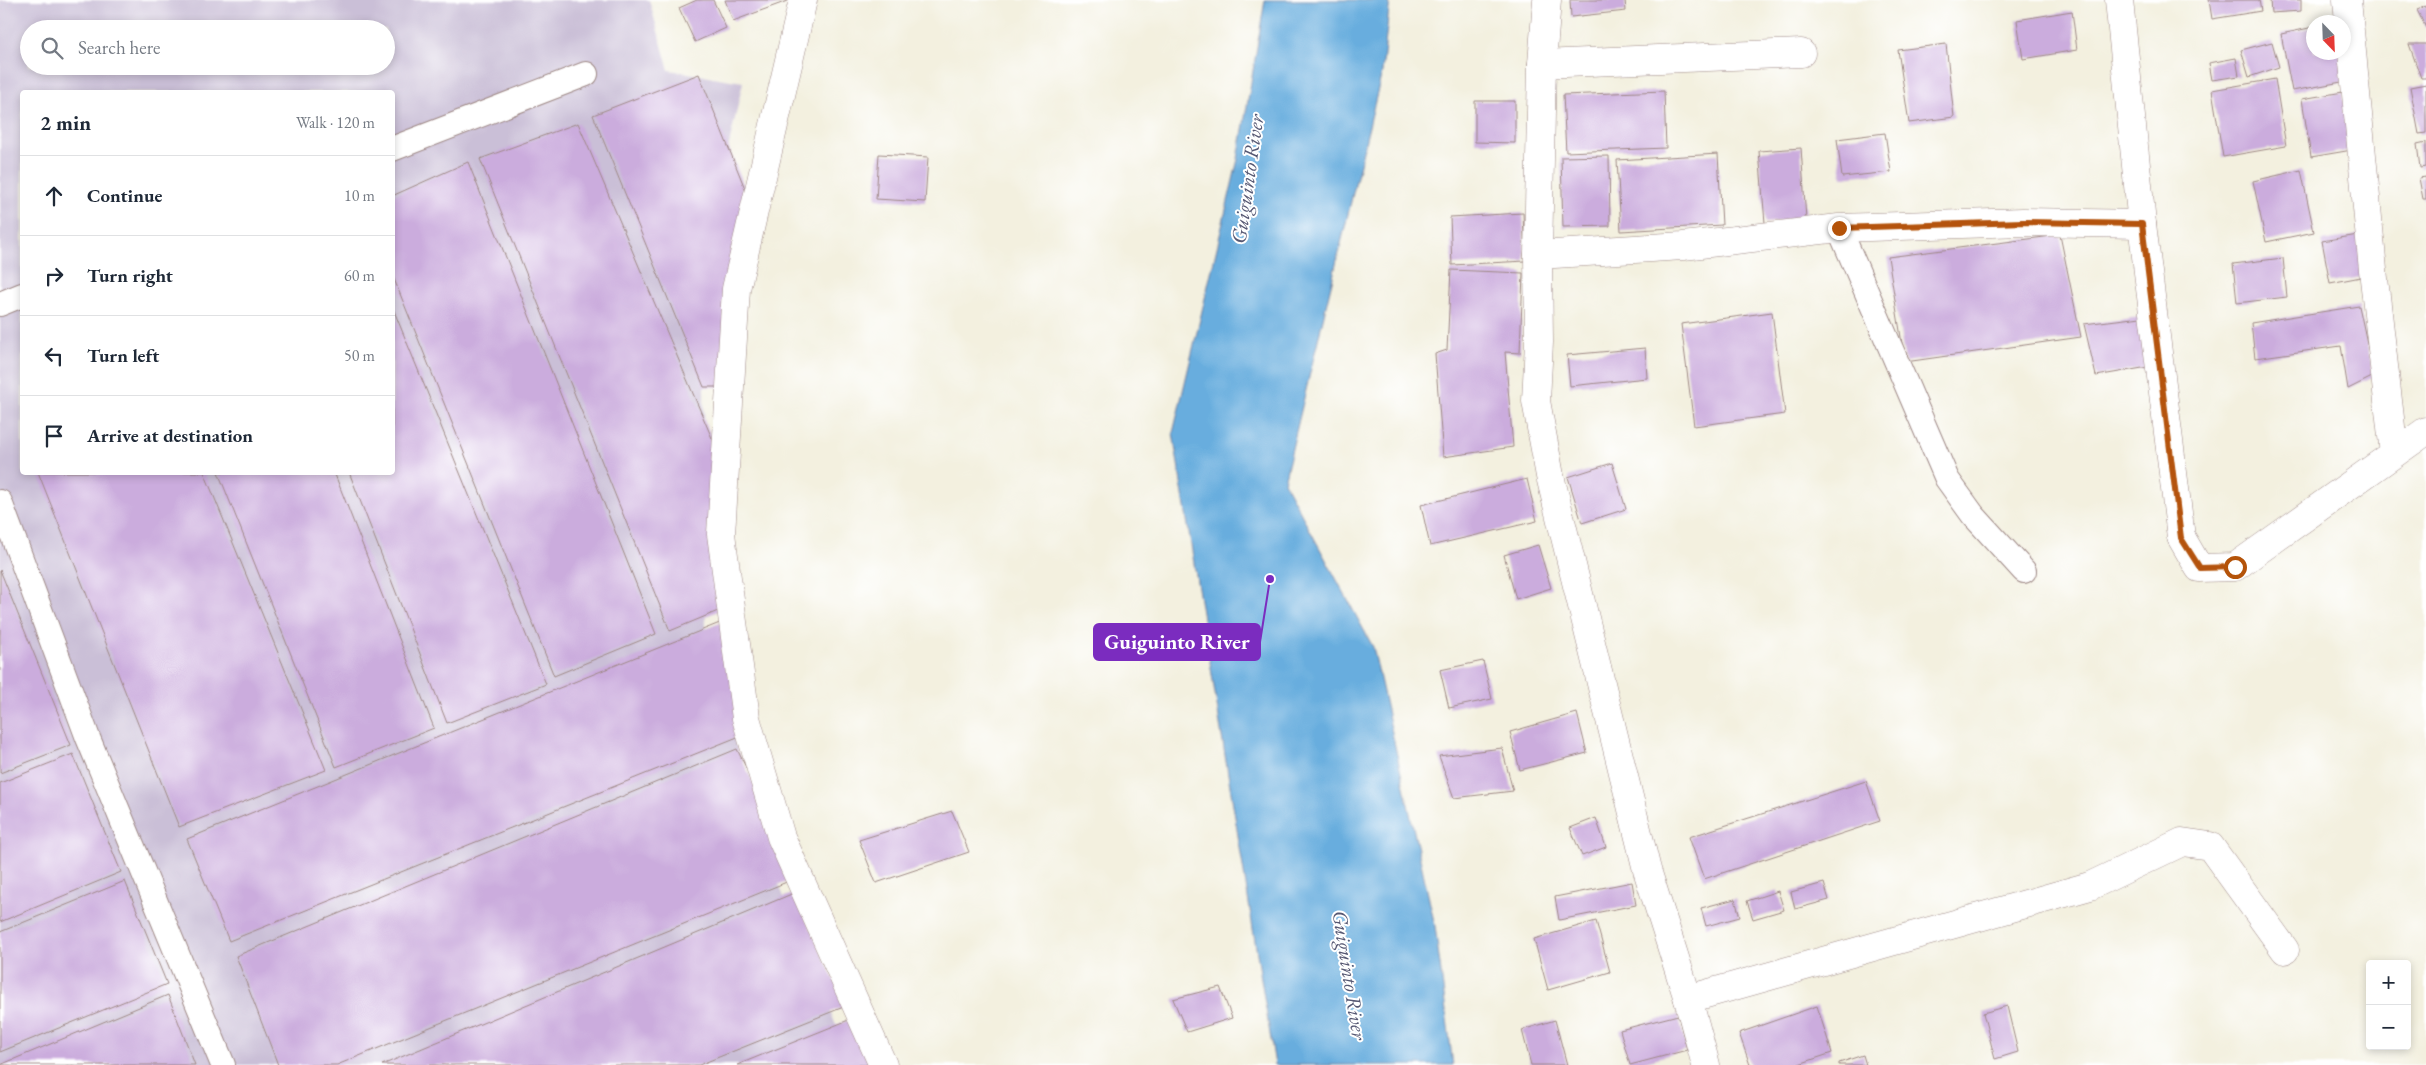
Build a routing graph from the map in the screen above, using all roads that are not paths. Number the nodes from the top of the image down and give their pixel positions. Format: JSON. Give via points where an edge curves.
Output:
{"nodes":[{"id":1,"x":803,"y":0,"type":"edge"},
{"id":2,"x":1546,"y":0,"type":"edge"},
{"id":3,"x":2119,"y":0,"type":"edge"},
{"id":4,"x":2347,"y":0,"type":"edge"},
{"id":5,"x":1801,"y":53,"type":"dead end"},
{"id":6,"x":1542,"y":64,"type":"junction"},
{"id":7,"x":586,"y":74,"type":"dead end"},
{"id":8,"x":395,"y":149,"type":"edge"},
{"id":9,"x":2142,"y":224,"type":"junction"},
{"id":10,"x":1839,"y":228,"type":"junction"},
{"id":11,"x":1538,"y":255,"type":"junction"},
{"id":12,"x":20,"y":296,"type":"edge"},
{"id":13,"x":0,"y":304,"type":"edge"},
{"id":14,"x":2426,"y":431,"type":"edge"},
{"id":15,"x":2394,"y":453,"type":"junction"},
{"id":16,"x":0,"y":502,"type":"edge"},
{"id":17,"x":2024,"y":571,"type":"dead end"},
{"id":18,"x":2285,"y":950,"type":"dead end"},
{"id":19,"x":1688,"y":999,"type":"junction"},
{"id":20,"x":223,"y":1065,"type":"edge"},
{"id":21,"x":883,"y":1065,"type":"edge"},
{"id":22,"x":1706,"y":1065,"type":"edge"}],
"edges":[{"from":1,"to":21,"type":"street","via":[[736,289],[721,534],[746,718],[782,837]]},
{"from":2,"to":6,"type":"street"},
{"from":3,"to":9,"type":"street"},
{"from":4,"to":15,"type":"street"},
{"from":5,"to":6,"type":"street"},
{"from":6,"to":11,"type":"street"},
{"from":7,"to":8,"type":"lane"},
{"from":9,"to":10,"type":"street","via":[[2023,222]]},
{"from":9,"to":15,"type":"street","via":[[2181,538],[2200,568],[2235,567]]},
{"from":10,"to":11,"type":"street","via":[[1683,246]]},
{"from":10,"to":17,"type":"lane","via":[[1947,478],[1974,515]]},
{"from":11,"to":19,"type":"street","via":[[1536,401],[1550,476],[1647,870]]},
{"from":12,"to":13,"type":"lane"},
{"from":14,"to":15,"type":"street"},
{"from":16,"to":20,"type":"lane","via":[[88,738]]},
{"from":18,"to":19,"type":"street","via":[[2210,846],[2182,842],[2090,886]]},
{"from":19,"to":22,"type":"street"}]}
